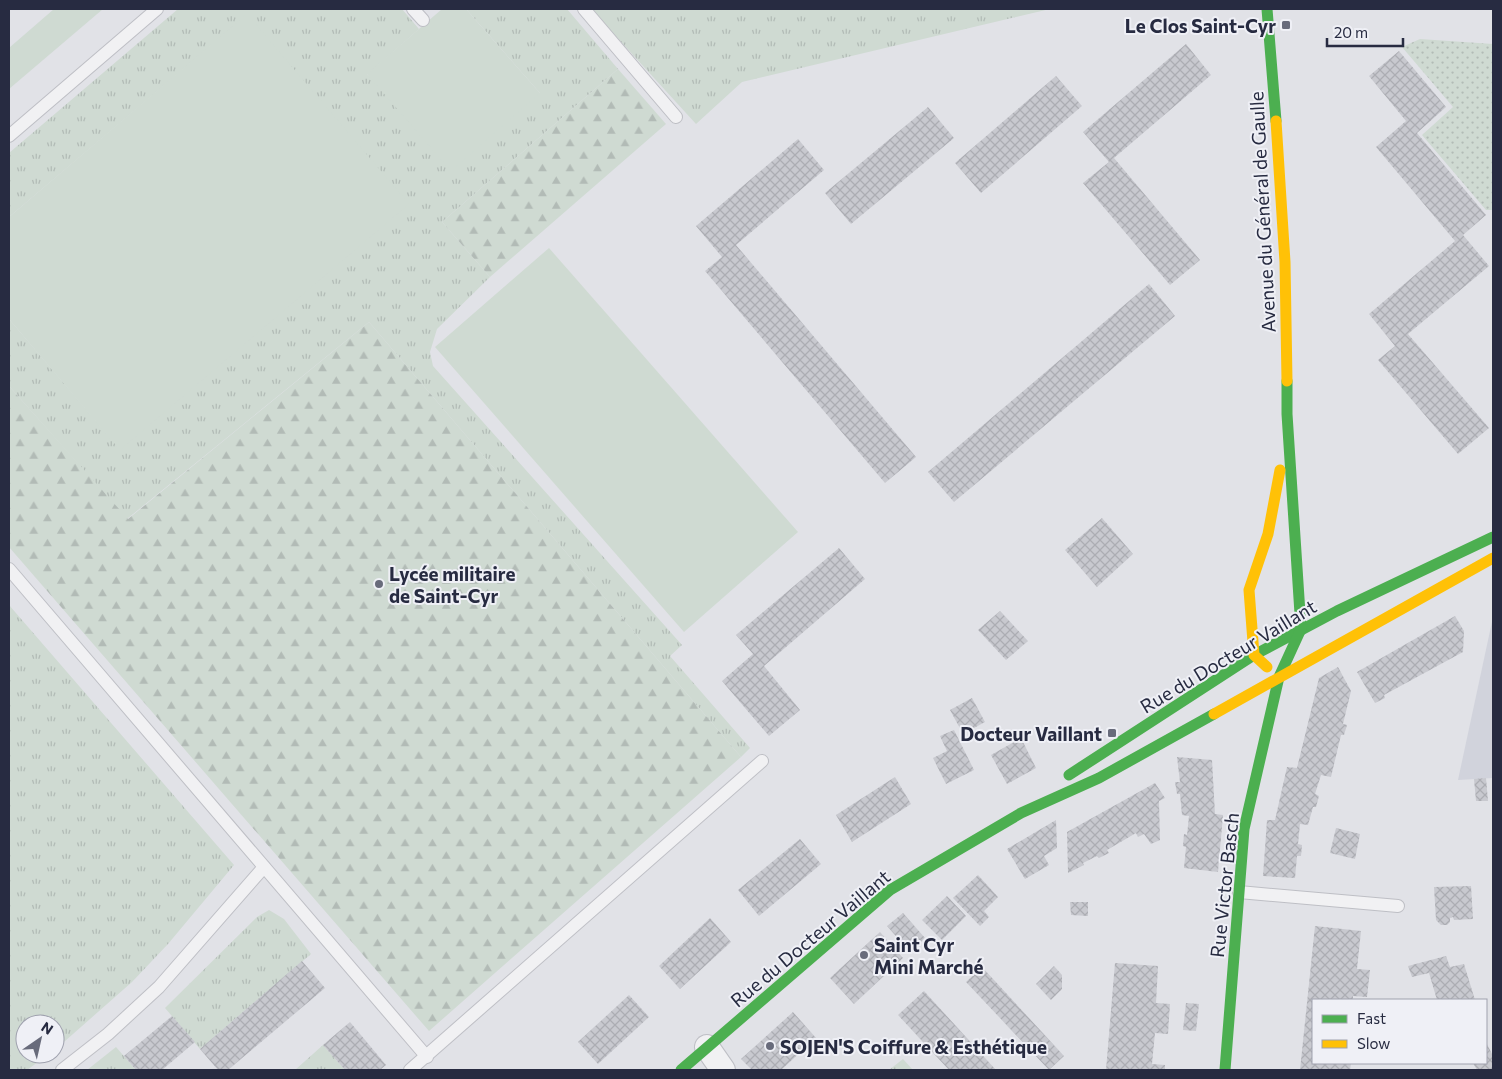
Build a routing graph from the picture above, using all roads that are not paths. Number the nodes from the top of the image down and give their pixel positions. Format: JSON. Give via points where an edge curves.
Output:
{"nodes":[{"id":1,"x":158,"y":9,"type":"edge"},
{"id":2,"x":413,"y":9,"type":"edge"},
{"id":3,"x":584,"y":9,"type":"edge"},
{"id":4,"x":1267,"y":9,"type":"edge"},
{"id":5,"x":423,"y":20,"type":"dead end"},
{"id":6,"x":676,"y":117,"type":"dead end"},
{"id":7,"x":9,"y":136,"type":"edge"},
{"id":8,"x":1287,"y":414,"type":"junction"},
{"id":9,"x":1493,"y":537,"type":"edge"},
{"id":10,"x":1493,"y":558,"type":"edge"},
{"id":11,"x":9,"y":569,"type":"edge"},
{"id":12,"x":1301,"y":629,"type":"junction"},
{"id":13,"x":1254,"y":655,"type":"junction"},
{"id":14,"x":1279,"y":677,"type":"junction"},
{"id":15,"x":762,"y":761,"type":"dead end"},
{"id":16,"x":1021,"y":813,"type":"junction"},
{"id":17,"x":264,"y":868,"type":"junction"},
{"id":18,"x":1239,"y":892,"type":"junction"},
{"id":19,"x":1398,"y":906,"type":"dead end"},
{"id":20,"x":707,"y":1047,"type":"junction"},
{"id":21,"x":427,"y":1057,"type":"junction"},
{"id":22,"x":62,"y":1070,"type":"edge"},
{"id":23,"x":410,"y":1070,"type":"edge"},
{"id":24,"x":681,"y":1070,"type":"edge"},
{"id":25,"x":723,"y":1070,"type":"edge"},
{"id":26,"x":1225,"y":1070,"type":"edge"}],
"edges":[{"from":1,"to":7,"type":"lane"},
{"from":2,"to":5,"type":"lane"},
{"from":3,"to":6,"type":"lane"},
{"from":4,"to":8,"type":"main road","name":"Avenue du Général de Gaulle","via":[[1285,262]]},
{"from":8,"to":12,"type":"main road","name":"Avenue du Général de Gaulle"},
{"from":8,"to":13,"type":"main road","name":"Avenue du Général de Gaulle","via":[[1268,534],[1249,590]]},
{"from":9,"to":12,"type":"main road","name":"Rue du Docteur Vaillant"},
{"from":10,"to":14,"type":"main road","name":"Rue du Docteur Vaillant"},
{"from":11,"to":17,"type":"lane"},
{"from":12,"to":13,"type":"main road","name":"Rue du Docteur Vaillant"},
{"from":12,"to":14,"type":"main road","name":"Avenue du Général de Gaulle"},
{"from":13,"to":14,"type":"main road"},
{"from":13,"to":16,"type":"main road","name":"Rue du Docteur Vaillant","via":[[1058,784]]},
{"from":14,"to":16,"type":"main road","name":"Rue du Docteur Vaillant","via":[[1099,778]]},
{"from":14,"to":18,"type":"main road","name":"Rue Victor Basch","via":[[1244,829]]},
{"from":15,"to":21,"type":"lane"},
{"from":16,"to":20,"type":"main road","name":"Rue du Docteur Vaillant","via":[[890,890]]},
{"from":17,"to":21,"type":"lane"},
{"from":17,"to":22,"type":"lane","via":[[159,986],[108,1034]]},
{"from":18,"to":19,"type":"lane"},
{"from":18,"to":26,"type":"main road","name":"Rue Victor Basch"},
{"from":20,"to":24,"type":"main road","name":"Rue du Docteur Vaillant"},
{"from":20,"to":25,"type":"street"},
{"from":21,"to":23,"type":"lane"}]}
